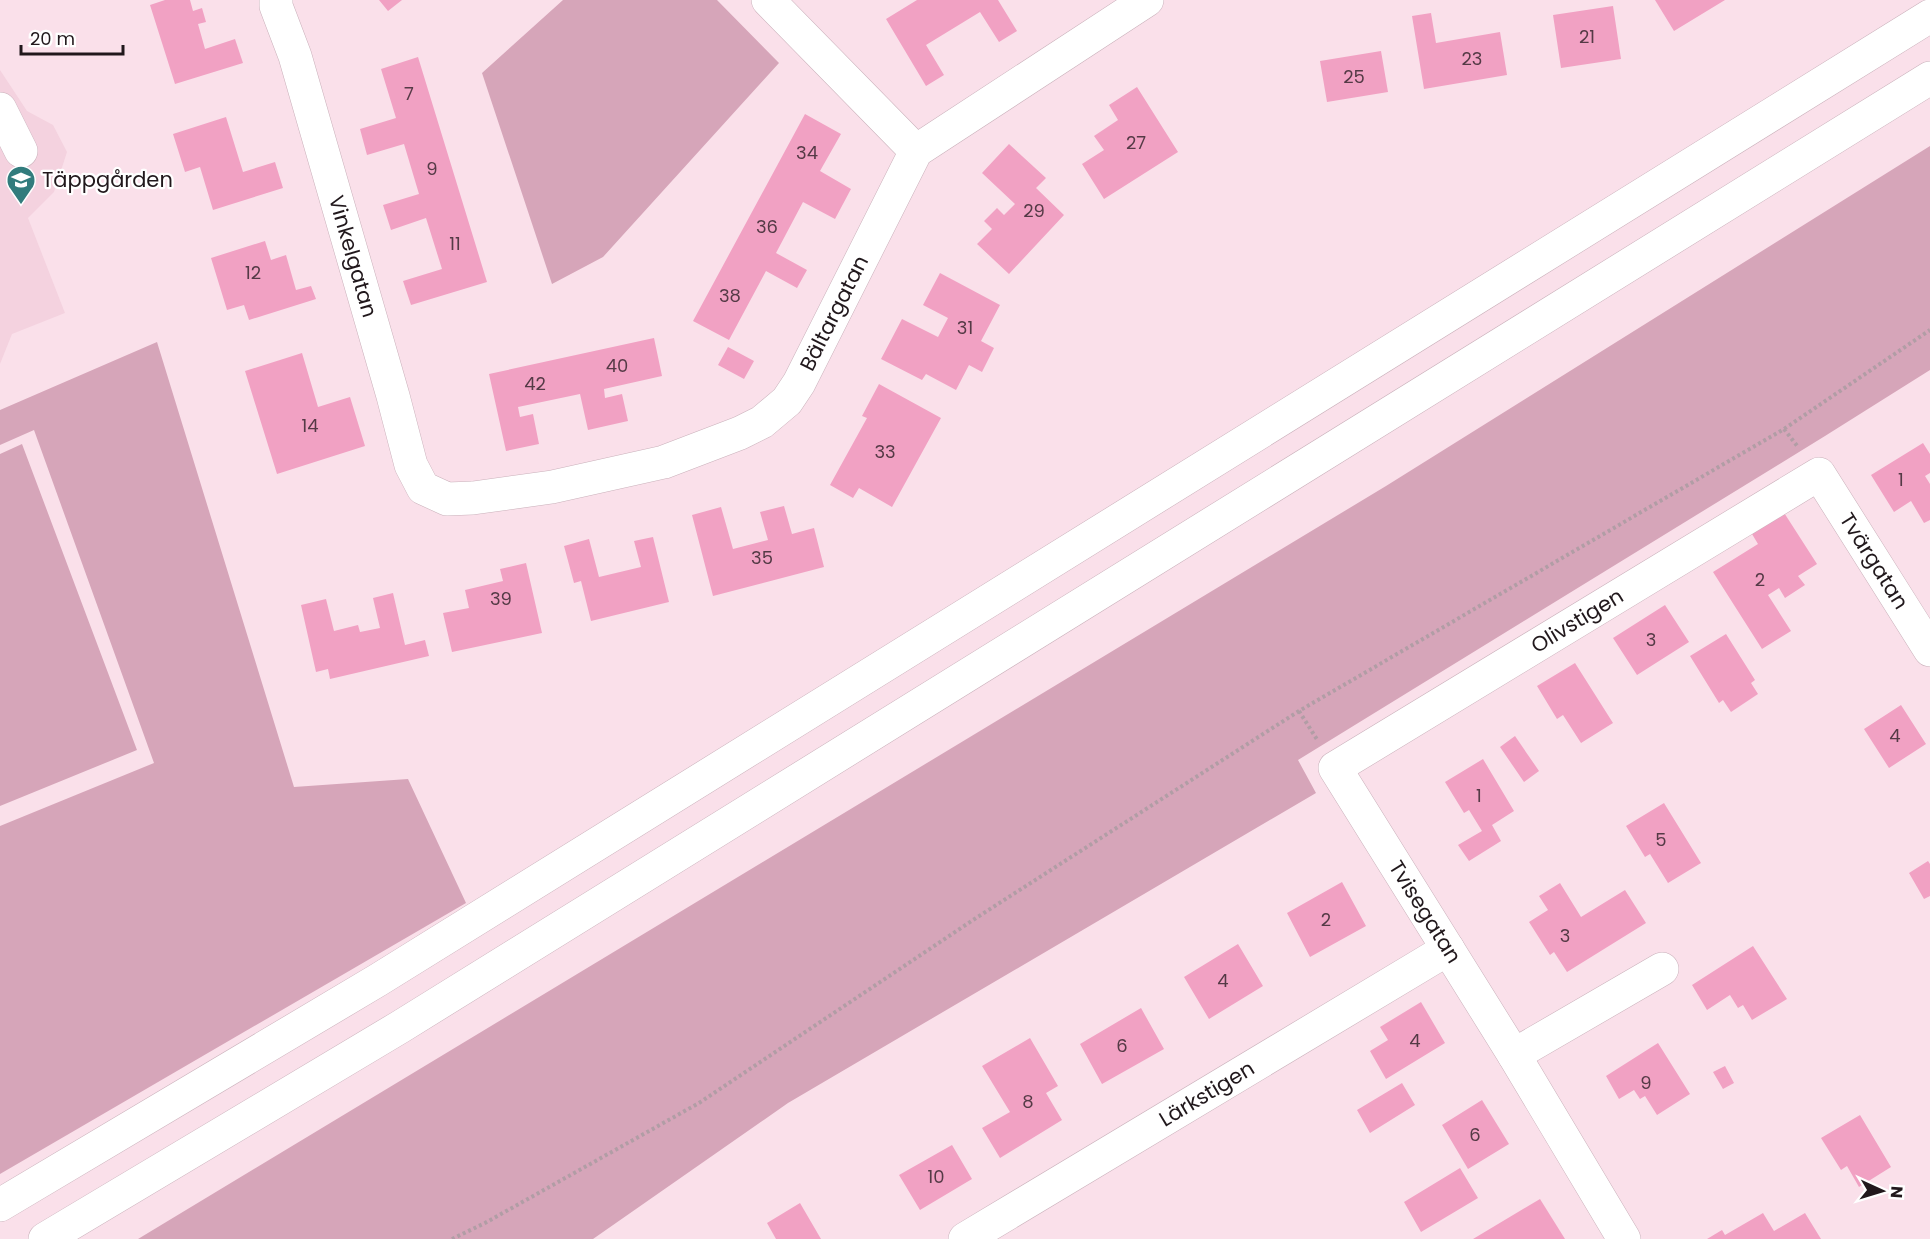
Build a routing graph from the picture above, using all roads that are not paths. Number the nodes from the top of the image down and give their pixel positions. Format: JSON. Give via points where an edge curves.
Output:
{"nodes":[{"id":1,"x":276,"y":0,"type":"edge"},
{"id":2,"x":768,"y":0,"type":"edge"},
{"id":3,"x":1147,"y":0,"type":"edge"},
{"id":4,"x":1930,"y":16,"type":"edge"},
{"id":5,"x":1930,"y":78,"type":"edge"},
{"id":6,"x":0,"y":109,"type":"edge"},
{"id":7,"x":21,"y":151,"type":"dead end"},
{"id":8,"x":916,"y":151,"type":"junction"},
{"id":9,"x":1819,"y":474,"type":"joint"},
{"id":10,"x":447,"y":499,"type":"joint"},
{"id":11,"x":1928,"y":642,"type":"edge"},
{"id":12,"x":1335,"y":768,"type":"joint"},
{"id":13,"x":1448,"y":949,"type":"junction"},
{"id":14,"x":1662,"y":969,"type":"dead end"},
{"id":15,"x":1514,"y":1055,"type":"junction"},
{"id":16,"x":0,"y":1205,"type":"edge"},
{"id":17,"x":45,"y":1239,"type":"edge"},
{"id":18,"x":965,"y":1239,"type":"edge"},
{"id":19,"x":1624,"y":1239,"type":"edge"}],
"edges":[{"from":1,"to":10,"type":"main road","name":"Vinkelgatan","via":[[296,56],[411,465],[423,488]]},
{"from":2,"to":8,"type":"main road"},
{"from":3,"to":8,"type":"main road"},
{"from":4,"to":16,"type":"main road","via":[[378,980]]},
{"from":5,"to":17,"type":"main road","via":[[400,1027]]},
{"from":6,"to":7,"type":"main road"},
{"from":8,"to":10,"type":"main road","name":"Bältargatan","via":[[799,383],[787,401],[762,422],[664,462],[552,488]]},
{"from":9,"to":11,"type":"main road","name":"Tvärgatan"},
{"from":9,"to":12,"type":"main road","name":"Olivstigen"},
{"from":12,"to":13,"type":"main road","name":"Tvisegatan"},
{"from":13,"to":15,"type":"main road","name":"Tvisegatan"},
{"from":13,"to":18,"type":"main road","name":"Lärkstigen"},
{"from":14,"to":15,"type":"main road"},
{"from":15,"to":19,"type":"main road","name":"Tvisegatan"}]}
